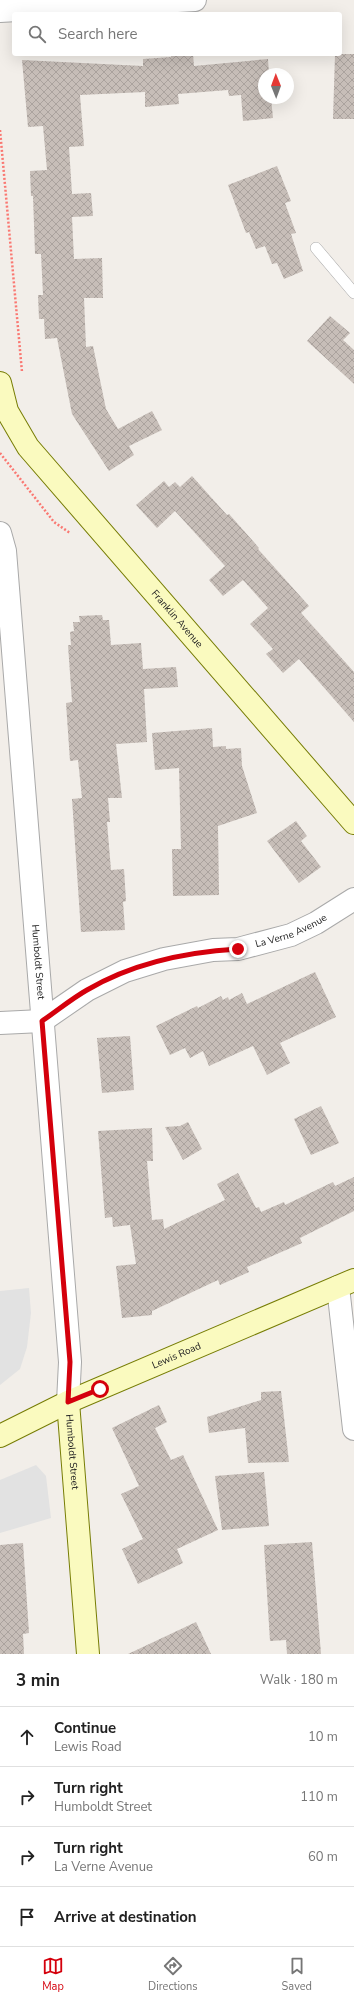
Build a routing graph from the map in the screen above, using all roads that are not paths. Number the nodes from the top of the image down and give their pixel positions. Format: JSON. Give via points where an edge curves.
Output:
{"nodes":[{"id":1,"x":195,"y":0,"type":"edge"},
{"id":2,"x":0,"y":11,"type":"edge"},
{"id":3,"x":316,"y":248,"type":"dead end"},
{"id":4,"x":354,"y":293,"type":"edge"},
{"id":5,"x":0,"y":384,"type":"edge"},
{"id":6,"x":0,"y":533,"type":"edge"},
{"id":7,"x":354,"y":823,"type":"edge"},
{"id":8,"x":354,"y":899,"type":"edge"},
{"id":9,"x":42,"y":1021,"type":"junction"},
{"id":10,"x":0,"y":1023,"type":"edge"},
{"id":11,"x":346,"y":1283,"type":"edge"},
{"id":12,"x":68,"y":1402,"type":"junction"},
{"id":13,"x":354,"y":1429,"type":"edge"},
{"id":14,"x":0,"y":1436,"type":"edge"},
{"id":15,"x":88,"y":1654,"type":"edge"}],
"edges":[{"from":1,"to":2,"type":"street"},
{"from":3,"to":4,"type":"lane"},
{"from":5,"to":7,"type":"street","name":"Franklin Avenue","via":[[7,411],[28,447]]},
{"from":6,"to":9,"type":"street","name":"Humboldt Street","via":[[6,559]]},
{"from":8,"to":9,"type":"street","name":"La Verne Avenue","via":[[316,924],[291,935],[238,949],[213,950],[164,959],[125,971],[87,990]]},
{"from":9,"to":10,"type":"street"},
{"from":9,"to":12,"type":"street","name":"Humboldt Street","via":[[70,1362]]},
{"from":11,"to":12,"type":"street","name":"Lewis Road"},
{"from":11,"to":13,"type":"street"},
{"from":12,"to":14,"type":"street","name":"Lewis Road"},
{"from":12,"to":15,"type":"street","name":"Humboldt Street"}]}
